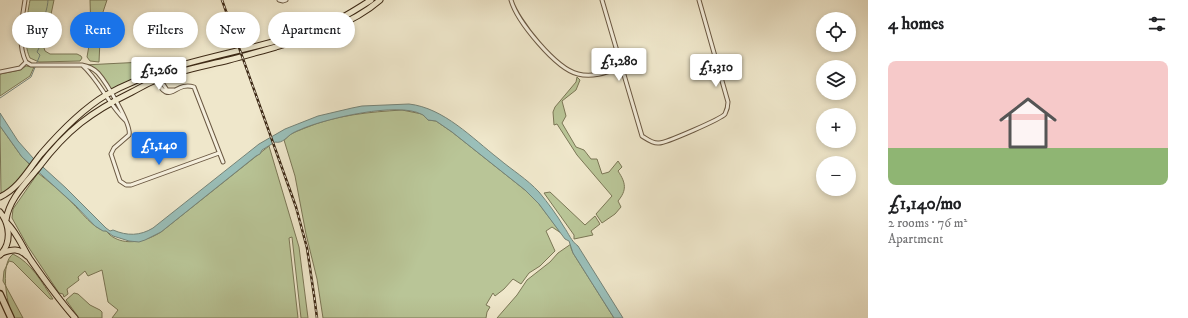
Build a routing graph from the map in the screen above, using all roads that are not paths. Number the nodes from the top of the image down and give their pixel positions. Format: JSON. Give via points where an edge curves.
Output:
{"nodes":[{"id":1,"x":24,"y":0,"type":"edge"},
{"id":2,"x":279,"y":0,"type":"edge"},
{"id":3,"x":286,"y":0,"type":"edge"},
{"id":4,"x":370,"y":0,"type":"edge"},
{"id":5,"x":380,"y":0,"type":"edge"},
{"id":6,"x":511,"y":0,"type":"edge"},
{"id":7,"x":602,"y":0,"type":"edge"},
{"id":8,"x":699,"y":0,"type":"edge"},
{"id":9,"x":26,"y":62,"type":"junction"},
{"id":10,"x":82,"y":65,"type":"junction"},
{"id":11,"x":623,"y":67,"type":"junction"},
{"id":12,"x":160,"y":71,"type":"junction"},
{"id":13,"x":0,"y":72,"type":"edge"},
{"id":14,"x":153,"y":74,"type":"junction"},
{"id":15,"x":159,"y":79,"type":"junction"},
{"id":16,"x":176,"y":90,"type":"junction"},
{"id":17,"x":112,"y":92,"type":"junction"},
{"id":18,"x":106,"y":95,"type":"junction"},
{"id":19,"x":116,"y":100,"type":"junction"},
{"id":20,"x":110,"y":103,"type":"junction"},
{"id":21,"x":126,"y":121,"type":"junction"},
{"id":22,"x":219,"y":152,"type":"junction"},
{"id":23,"x":43,"y":156,"type":"junction"},
{"id":24,"x":223,"y":162,"type":"dead end"},
{"id":25,"x":29,"y":175,"type":"junction"},
{"id":26,"x":0,"y":197,"type":"edge"},
{"id":27,"x":0,"y":212,"type":"edge"},
{"id":28,"x":6,"y":222,"type":"junction"},
{"id":29,"x":1,"y":255,"type":"edge"},
{"id":30,"x":30,"y":258,"type":"junction"},
{"id":31,"x":0,"y":294,"type":"edge"},
{"id":32,"x":11,"y":318,"type":"edge"},
{"id":33,"x":75,"y":318,"type":"edge"}],
"edges":[{"from":1,"to":9,"type":"street","via":[[21,48]]},
{"from":2,"to":3,"type":"street"},
{"from":4,"to":12,"type":"main road","via":[[349,14],[314,29]]},
{"from":5,"to":15,"type":"main road","via":[[349,21],[331,29]]},
{"from":6,"to":11,"type":"street","via":[[527,29],[557,62],[570,71],[592,76]]},
{"from":7,"to":11,"type":"street"},
{"from":8,"to":11,"type":"street","via":[[728,102],[724,115],[663,142],[650,141],[642,136]]},
{"from":9,"to":10,"type":"street","via":[[31,65]]},
{"from":9,"to":13,"type":"street","via":[[20,68]]},
{"from":10,"to":17,"type":"street","via":[[98,72]]},
{"from":10,"to":18,"type":"street","via":[[91,73]]},
{"from":12,"to":14,"type":"main road"},
{"from":12,"to":15,"type":"street"},
{"from":14,"to":15,"type":"street"},
{"from":14,"to":17,"type":"main road"},
{"from":15,"to":16,"type":"street","via":[[167,90]]},
{"from":15,"to":16,"type":"street","via":[[160,88],[164,92]]},
{"from":15,"to":19,"type":"main road"},
{"from":16,"to":22,"type":"street","via":[[194,87]]},
{"from":17,"to":18,"type":"main road"},
{"from":17,"to":19,"type":"street"},
{"from":18,"to":20,"type":"street"},
{"from":18,"to":23,"type":"main road","via":[[78,116]]},
{"from":19,"to":20,"type":"main road"},
{"from":19,"to":21,"type":"street"},
{"from":20,"to":21,"type":"street"},
{"from":20,"to":23,"type":"main road","via":[[81,122]]},
{"from":21,"to":22,"type":"street","via":[[130,133],[111,154],[120,181],[128,186]]},
{"from":22,"to":24,"type":"street"},
{"from":23,"to":25,"type":"main road"},
{"from":25,"to":26,"type":"main road"},
{"from":25,"to":28,"type":"main road","via":[[9,207]]},
{"from":27,"to":28,"type":"main road"},
{"from":28,"to":29,"type":"main road","via":[[8,238]]},
{"from":28,"to":30,"type":"main road","via":[[14,230]]},
{"from":29,"to":30,"type":"main road","via":[[17,250]]},
{"from":30,"to":33,"type":"main road"},
{"from":31,"to":32,"type":"highway"}]}
